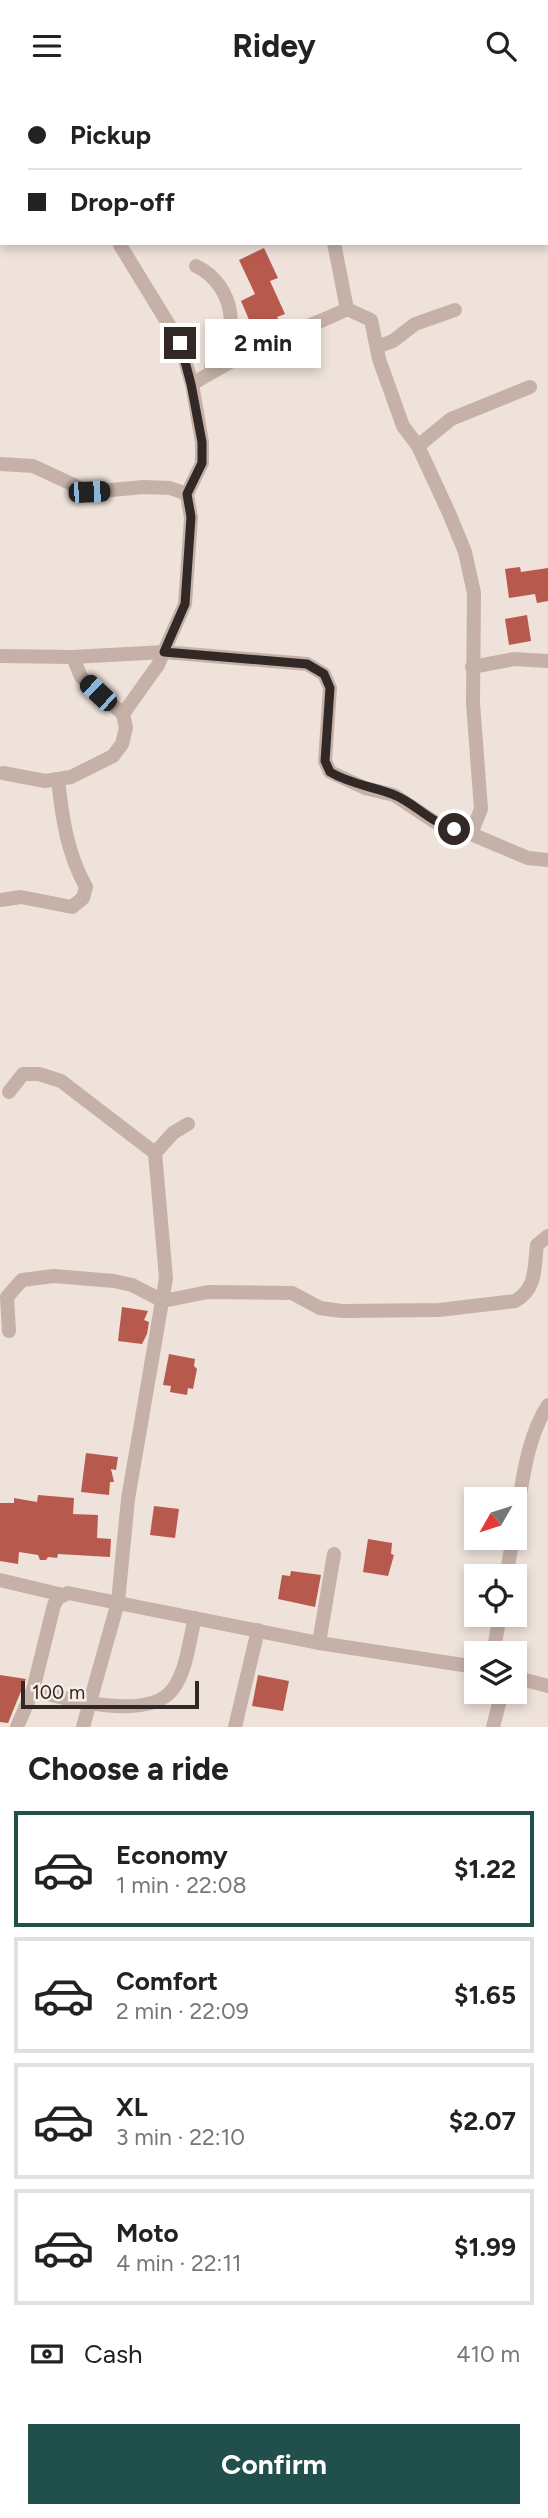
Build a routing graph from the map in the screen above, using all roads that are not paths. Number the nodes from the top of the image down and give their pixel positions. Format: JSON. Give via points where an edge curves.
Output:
{"nodes":[{"id":1,"x":120,"y":245,"type":"edge"},
{"id":2,"x":334,"y":245,"type":"edge"},
{"id":3,"x":196,"y":266,"type":"dead end"},
{"id":4,"x":347,"y":309,"type":"junction"},
{"id":5,"x":455,"y":310,"type":"dead end"},
{"id":6,"x":377,"y":347,"type":"junction"},
{"id":7,"x":191,"y":384,"type":"junction"},
{"id":8,"x":530,"y":387,"type":"dead end"},
{"id":9,"x":418,"y":446,"type":"junction"},
{"id":10,"x":0,"y":464,"type":"edge"},
{"id":11,"x":187,"y":494,"type":"junction"},
{"id":12,"x":164,"y":652,"type":"junction"},
{"id":13,"x":0,"y":656,"type":"edge"},
{"id":14,"x":73,"y":657,"type":"junction"},
{"id":15,"x":548,"y":661,"type":"edge"},
{"id":16,"x":472,"y":667,"type":"junction"},
{"id":17,"x":123,"y":714,"type":"junction"},
{"id":18,"x":3,"y":773,"type":"dead end"},
{"id":19,"x":58,"y":779,"type":"junction"},
{"id":20,"x":471,"y":834,"type":"junction"},
{"id":21,"x":548,"y":860,"type":"edge"},
{"id":22,"x":0,"y":900,"type":"edge"},
{"id":23,"x":9,"y":1092,"type":"dead end"},
{"id":24,"x":188,"y":1124,"type":"dead end"},
{"id":25,"x":155,"y":1153,"type":"junction"},
{"id":26,"x":548,"y":1236,"type":"edge"},
{"id":27,"x":163,"y":1301,"type":"junction"},
{"id":28,"x":9,"y":1331,"type":"dead end"},
{"id":29,"x":548,"y":1405,"type":"edge"},
{"id":30,"x":522,"y":1487,"type":"edge"},
{"id":31,"x":334,"y":1554,"type":"dead end"},
{"id":32,"x":0,"y":1580,"type":"edge"},
{"id":33,"x":63,"y":1595,"type":"junction"},
{"id":34,"x":118,"y":1602,"type":"junction"},
{"id":35,"x":195,"y":1618,"type":"junction"},
{"id":36,"x":258,"y":1630,"type":"junction"},
{"id":37,"x":320,"y":1643,"type":"junction"},
{"id":38,"x":464,"y":1665,"type":"edge"},
{"id":39,"x":527,"y":1680,"type":"edge"},
{"id":40,"x":548,"y":1686,"type":"edge"},
{"id":41,"x":33,"y":1690,"type":"junction"},
{"id":42,"x":499,"y":1704,"type":"edge"},
{"id":43,"x":88,"y":1705,"type":"junction"},
{"id":44,"x":17,"y":1727,"type":"edge"},
{"id":45,"x":83,"y":1727,"type":"edge"},
{"id":46,"x":235,"y":1727,"type":"edge"},
{"id":47,"x":493,"y":1727,"type":"edge"}],
"edges":[{"from":1,"to":7,"type":"street","via":[[180,343]]},
{"from":2,"to":4,"type":"street"},
{"from":3,"to":7,"type":"street","via":[[216,278],[232,319],[223,356]]},
{"from":4,"to":6,"type":"street","via":[[371,320]]},
{"from":4,"to":7,"type":"street","via":[[244,354]]},
{"from":5,"to":6,"type":"street","via":[[415,324]]},
{"from":6,"to":9,"type":"street","via":[[402,426]]},
{"from":7,"to":11,"type":"street","via":[[202,463]]},
{"from":8,"to":9,"type":"street","via":[[451,419]]},
{"from":9,"to":16,"type":"street","via":[[465,552],[474,593]]},
{"from":10,"to":11,"type":"street","via":[[33,466],[89,492],[144,487]]},
{"from":11,"to":12,"type":"street","via":[[191,517],[185,604]]},
{"from":12,"to":14,"type":"street"},
{"from":12,"to":17,"type":"street"},
{"from":12,"to":20,"type":"street","via":[[307,664],[324,674],[330,688],[325,761],[330,772],[394,795],[438,824]]},
{"from":13,"to":14,"type":"street"},
{"from":14,"to":17,"type":"street","via":[[81,677]]},
{"from":15,"to":16,"type":"street","via":[[514,659]]},
{"from":16,"to":20,"type":"street","via":[[481,809]]},
{"from":17,"to":19,"type":"street","via":[[126,728],[113,756]]},
{"from":18,"to":19,"type":"street"},
{"from":19,"to":22,"type":"street","via":[[65,832],[86,887],[83,898],[72,907],[21,897]]},
{"from":20,"to":21,"type":"street","via":[[528,857]]},
{"from":23,"to":25,"type":"street","via":[[23,1075],[61,1081]]},
{"from":24,"to":25,"type":"street"},
{"from":25,"to":27,"type":"street","via":[[166,1278]]},
{"from":26,"to":27,"type":"street","via":[[537,1245],[532,1286],[515,1301],[439,1310],[356,1311],[320,1308],[292,1293],[208,1292]]},
{"from":27,"to":28,"type":"street","via":[[114,1281],[54,1276],[22,1280],[7,1297]]},
{"from":27,"to":34,"type":"street","via":[[128,1499]]},
{"from":29,"to":30,"type":"street","via":[[539,1418]]},
{"from":31,"to":37,"type":"street"},
{"from":32,"to":33,"type":"street"},
{"from":33,"to":34,"type":"street"},
{"from":33,"to":41,"type":"street","via":[[54,1605]]},
{"from":34,"to":35,"type":"street"},
{"from":34,"to":43,"type":"street"},
{"from":35,"to":36,"type":"street"},
{"from":35,"to":43,"type":"street","via":[[181,1674],[171,1692],[140,1705]]},
{"from":36,"to":37,"type":"street"},
{"from":36,"to":46,"type":"street"},
{"from":37,"to":38,"type":"street"},
{"from":39,"to":40,"type":"street"},
{"from":41,"to":43,"type":"street"},
{"from":41,"to":44,"type":"street"},
{"from":42,"to":47,"type":"street"},
{"from":43,"to":45,"type":"street"}]}
